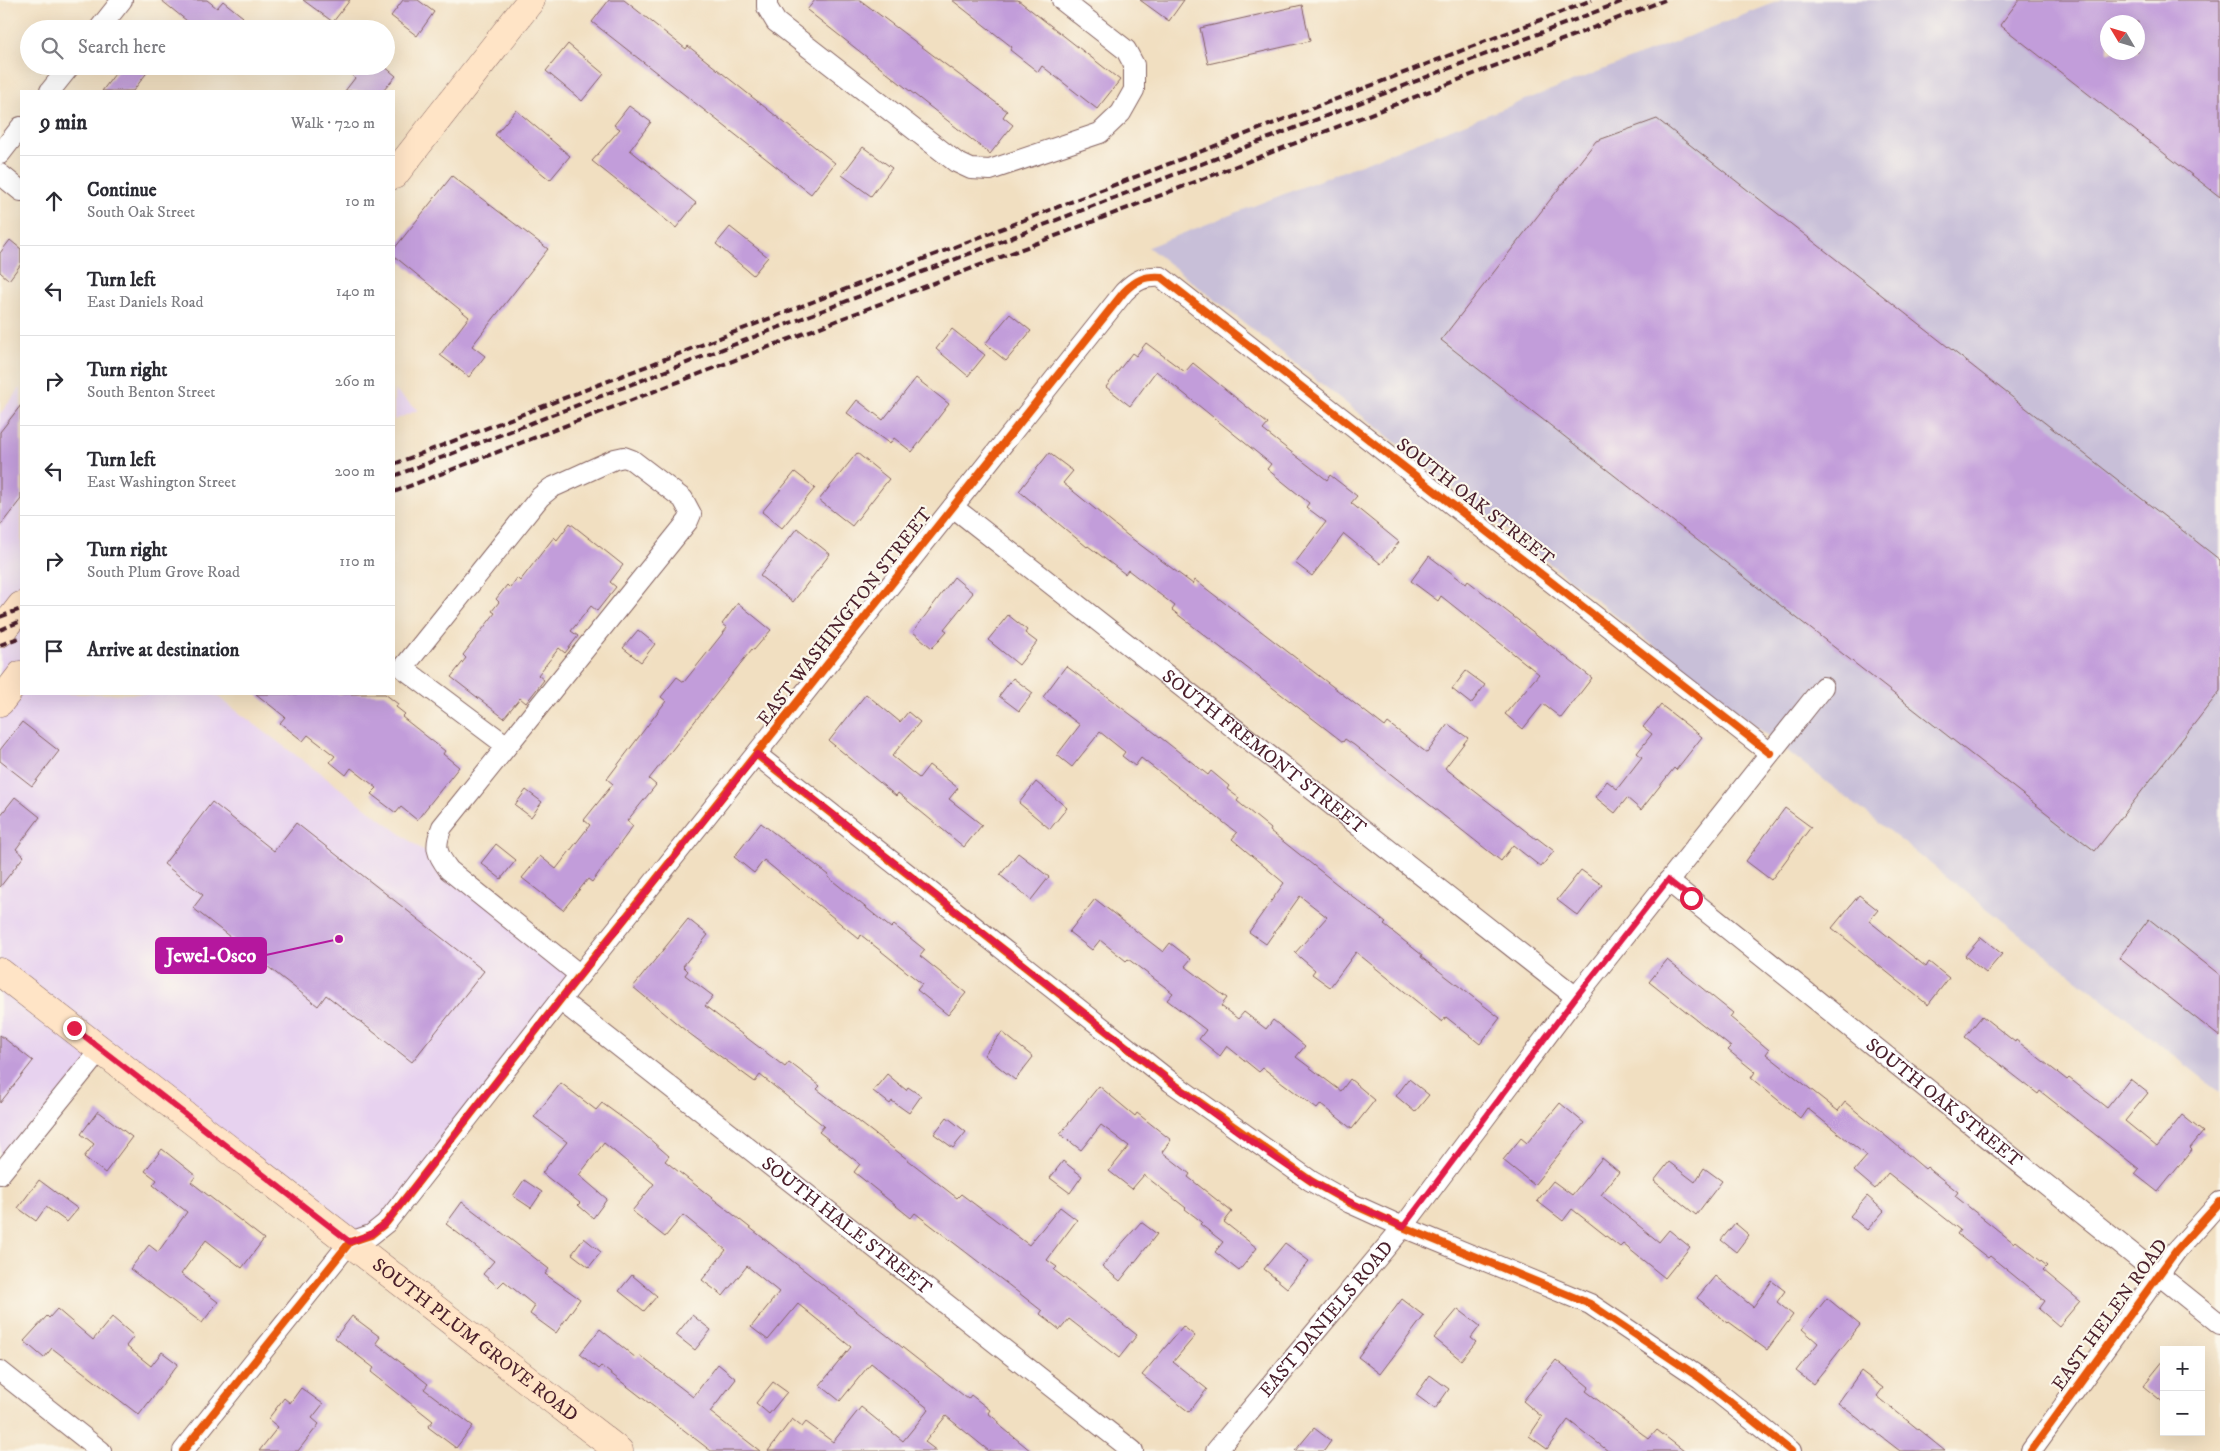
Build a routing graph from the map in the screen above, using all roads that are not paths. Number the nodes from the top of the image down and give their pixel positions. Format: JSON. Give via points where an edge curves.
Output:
{"nodes":[{"id":1,"x":122,"y":0,"type":"edge"},
{"id":2,"x":531,"y":0,"type":"edge"},
{"id":3,"x":767,"y":0,"type":"edge"},
{"id":4,"x":1062,"y":0,"type":"edge"},
{"id":5,"x":106,"y":20,"type":"edge"},
{"id":6,"x":63,"y":75,"type":"edge"},
{"id":7,"x":51,"y":90,"type":"edge"},
{"id":8,"x":20,"y":128,"type":"edge"},
{"id":9,"x":0,"y":154,"type":"edge"},
{"id":10,"x":0,"y":174,"type":"edge"},
{"id":11,"x":395,"y":174,"type":"edge"},
{"id":12,"x":20,"y":190,"type":"edge"},
{"id":13,"x":1161,"y":277,"type":"joint"},
{"id":14,"x":953,"y":507,"type":"junction"},
{"id":15,"x":20,"y":607,"type":"edge"},
{"id":16,"x":0,"y":633,"type":"edge"},
{"id":17,"x":398,"y":664,"type":"edge"},
{"id":18,"x":20,"y":676,"type":"edge"},
{"id":19,"x":1823,"y":687,"type":"dead end"},
{"id":20,"x":0,"y":702,"type":"edge"},
{"id":21,"x":507,"y":746,"type":"junction"},
{"id":22,"x":757,"y":754,"type":"junction"},
{"id":23,"x":1770,"y":754,"type":"junction"},
{"id":24,"x":1668,"y":880,"type":"junction"},
{"id":25,"x":0,"y":972,"type":"edge"},
{"id":26,"x":580,"y":975,"type":"junction"},
{"id":27,"x":1576,"y":997,"type":"junction"},
{"id":28,"x":560,"y":1000,"type":"junction"},
{"id":29,"x":101,"y":1049,"type":"junction"},
{"id":30,"x":0,"y":1174,"type":"edge"},
{"id":31,"x":2220,"y":1202,"type":"edge"},
{"id":32,"x":1403,"y":1227,"type":"junction"},
{"id":33,"x":350,"y":1242,"type":"junction"},
{"id":34,"x":2159,"y":1274,"type":"junction"},
{"id":35,"x":2220,"y":1324,"type":"edge"},
{"id":36,"x":0,"y":1371,"type":"edge"},
{"id":37,"x":101,"y":1451,"type":"edge"},
{"id":38,"x":183,"y":1451,"type":"edge"},
{"id":39,"x":619,"y":1451,"type":"edge"},
{"id":40,"x":1133,"y":1451,"type":"edge"},
{"id":41,"x":1216,"y":1451,"type":"edge"},
{"id":42,"x":1791,"y":1451,"type":"edge"},
{"id":43,"x":2031,"y":1451,"type":"edge"}],
"edges":[{"from":1,"to":5,"type":"street"},
{"from":2,"to":11,"type":"main road"},
{"from":3,"to":4,"type":"street","via":[[767,7],[776,22],[956,162],[971,170],[990,170],[1100,132],[1122,113],[1134,90],[1134,65],[1126,50]]},
{"from":6,"to":7,"type":"street"},
{"from":8,"to":9,"type":"street"},
{"from":10,"to":12,"type":"street"},
{"from":13,"to":14,"type":"street","name":"EAST WASHINGTON STREET","via":[[1146,276],[1133,282]]},
{"from":13,"to":23,"type":"street","name":"SOUTH OAK STREET"},
{"from":14,"to":22,"type":"street","name":"EAST WASHINGTON STREET"},
{"from":14,"to":27,"type":"street","name":"SOUTH FREMONT STREET"},
{"from":15,"to":16,"type":"main road"},
{"from":17,"to":21,"type":"street"},
{"from":17,"to":21,"type":"street","via":[[540,497],[551,488],[624,457],[632,460],[684,500],[691,514],[688,521]]},
{"from":18,"to":20,"type":"main road"},
{"from":19,"to":23,"type":"street","name":"EAST DANIELS ROAD"},
{"from":21,"to":26,"type":"street","via":[[442,827],[436,841],[438,855],[448,870]]},
{"from":22,"to":26,"type":"street","name":"EAST WASHINGTON STREET"},
{"from":22,"to":32,"type":"street","via":[[1226,1122],[1311,1181]]},
{"from":23,"to":24,"type":"street","name":"EAST DANIELS ROAD"},
{"from":24,"to":27,"type":"street","name":"EAST DANIELS ROAD"},
{"from":24,"to":34,"type":"street","name":"SOUTH OAK STREET"},
{"from":25,"to":29,"type":"main road","name":"SOUTH PLUM GROVE ROAD"},
{"from":26,"to":28,"type":"street","name":"EAST WASHINGTON STREET"},
{"from":27,"to":32,"type":"street","name":"EAST DANIELS ROAD"},
{"from":28,"to":33,"type":"street","name":"EAST WASHINGTON STREET","via":[[386,1223],[371,1234]]},
{"from":28,"to":40,"type":"street","name":"SOUTH HALE STREET"},
{"from":29,"to":30,"type":"street"},
{"from":29,"to":33,"type":"main road","name":"SOUTH PLUM GROVE ROAD"},
{"from":31,"to":34,"type":"street","name":"EAST HELEN ROAD"},
{"from":32,"to":41,"type":"street","name":"EAST DANIELS ROAD"},
{"from":32,"to":42,"type":"street","via":[[1590,1304],[1700,1378]]},
{"from":33,"to":38,"type":"street"},
{"from":33,"to":39,"type":"main road","name":"SOUTH PLUM GROVE ROAD"},
{"from":34,"to":35,"type":"street","name":"SOUTH OAK STREET"},
{"from":34,"to":43,"type":"street","name":"EAST HELEN ROAD"},
{"from":36,"to":37,"type":"street"}]}
